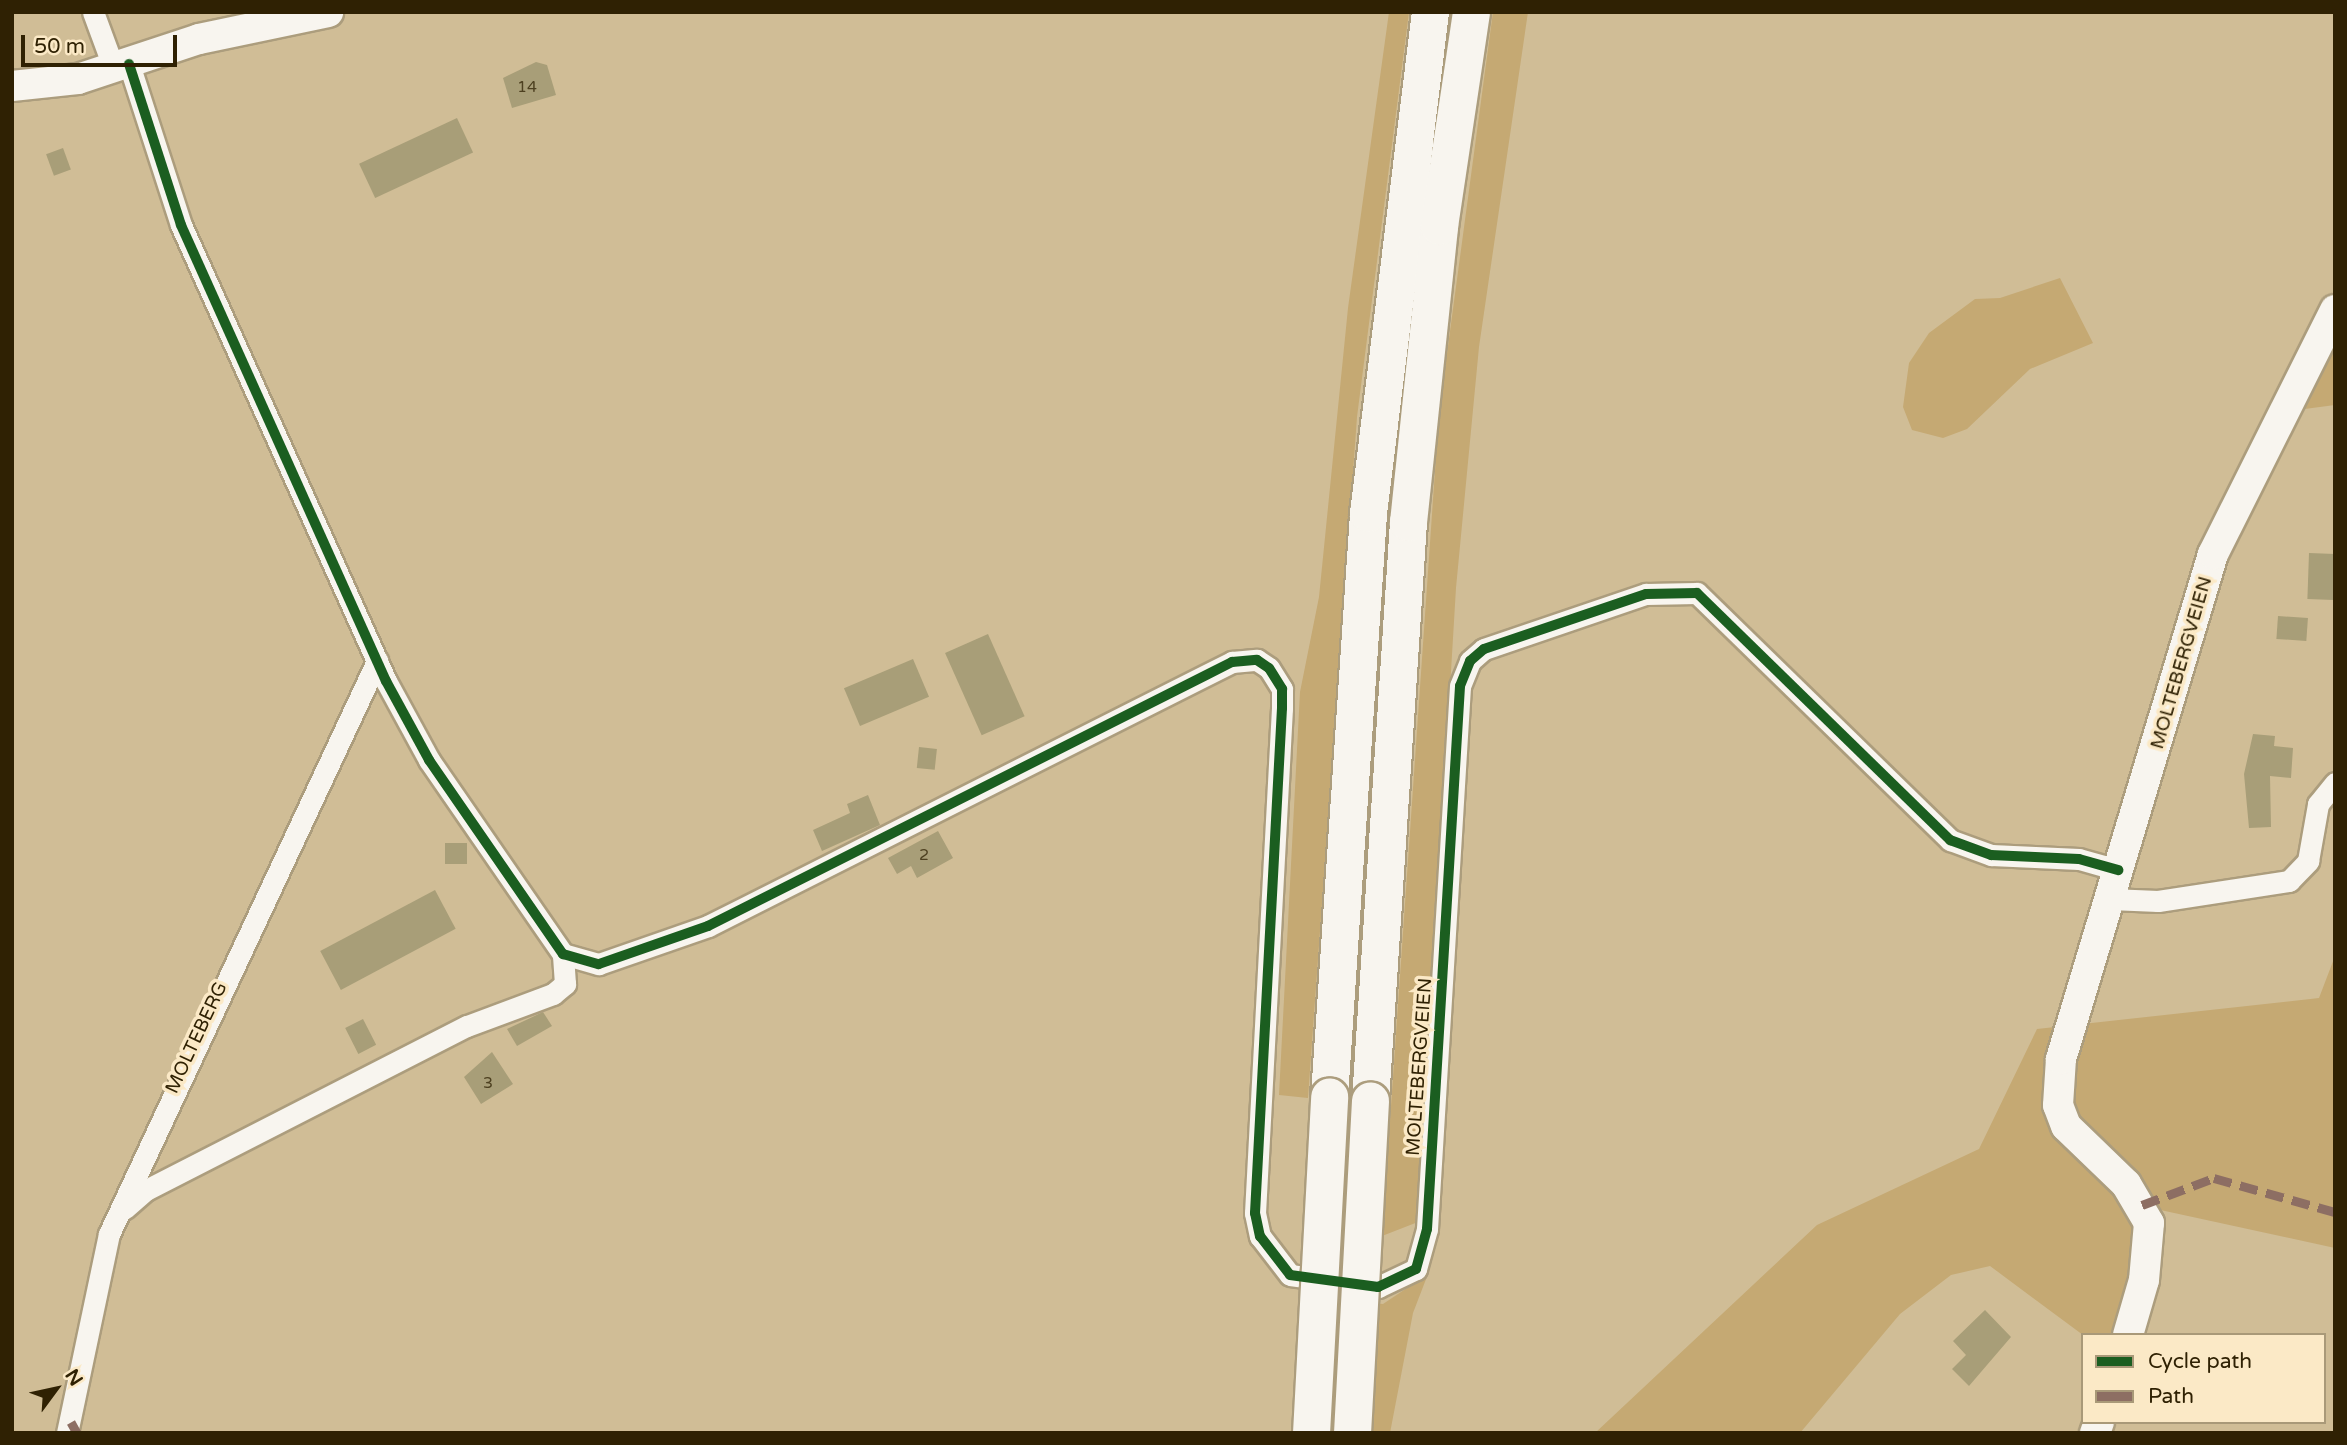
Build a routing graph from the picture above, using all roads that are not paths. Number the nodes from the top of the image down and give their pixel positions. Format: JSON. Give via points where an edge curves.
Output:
{"nodes":[{"id":1,"x":93,"y":12,"type":"edge"},
{"id":2,"x":328,"y":12,"type":"edge"},
{"id":3,"x":1430,"y":12,"type":"edge"},
{"id":4,"x":1471,"y":12,"type":"edge"},
{"id":5,"x":121,"y":67,"type":"junction"},
{"id":6,"x":12,"y":86,"type":"edge"},
{"id":7,"x":2335,"y":310,"type":"edge"},
{"id":8,"x":377,"y":661,"type":"junction"},
{"id":9,"x":2335,"y":783,"type":"edge"},
{"id":10,"x":2118,"y":870,"type":"junction"},
{"id":11,"x":2110,"y":899,"type":"junction"},
{"id":12,"x":563,"y":954,"type":"junction"},
{"id":13,"x":599,"y":964,"type":"junction"},
{"id":14,"x":565,"y":985,"type":"junction"},
{"id":15,"x":118,"y":1216,"type":"junction"},
{"id":16,"x":2129,"y":1333,"type":"edge"},
{"id":17,"x":67,"y":1433,"type":"edge"},
{"id":18,"x":1311,"y":1433,"type":"edge"},
{"id":19,"x":1352,"y":1433,"type":"edge"}],
"edges":[{"from":1,"to":5,"type":"street"},
{"from":2,"to":5,"type":"main road","via":[[200,39]]},
{"from":3,"to":18,"type":"highway","bridge":true,"via":[[1370,499]]},
{"from":4,"to":19,"type":"highway","bridge":true,"via":[[1439,226],[1408,522]]},
{"from":5,"to":6,"type":"main road"},
{"from":5,"to":8,"type":"street","via":[[190,247]]},
{"from":7,"to":10,"type":"main road","name":"MOLTEBERGVEIEN","via":[[2213,554]]},
{"from":8,"to":12,"type":"street","via":[[429,760]]},
{"from":8,"to":15,"type":"street","name":"MOLTEBERG","via":[[326,758]]},
{"from":9,"to":11,"type":"street","via":[[2318,804],[2308,861],[2289,881],[2158,901]]},
{"from":10,"to":11,"type":"main road","name":"MOLTEBERGVEIEN"},
{"from":10,"to":13,"type":"street","name":"MOLTEBERGVEIEN","via":[[2079,859],[1991,855],[1950,840],[1697,593],[1646,594],[1484,649],[1470,661],[1460,685],[1427,1229],[1416,1269],[1378,1287],[1290,1275],[1260,1236],[1255,1213],[1282,689],[1257,660],[1232,662],[1070,748],[708,926]]},
{"from":11,"to":16,"type":"main road","name":"MOLTEBERGVEIEN","via":[[2061,1059],[2058,1105],[2082,1148],[2126,1184],[2149,1223],[2144,1280]]},
{"from":12,"to":13,"type":"street"},
{"from":12,"to":14,"type":"street"},
{"from":13,"to":14,"type":"street"},
{"from":14,"to":15,"type":"street","via":[[504,1016],[467,1026],[146,1190]]},
{"from":15,"to":17,"type":"street","name":"MOLTEBERG","via":[[99,1275]]}]}
